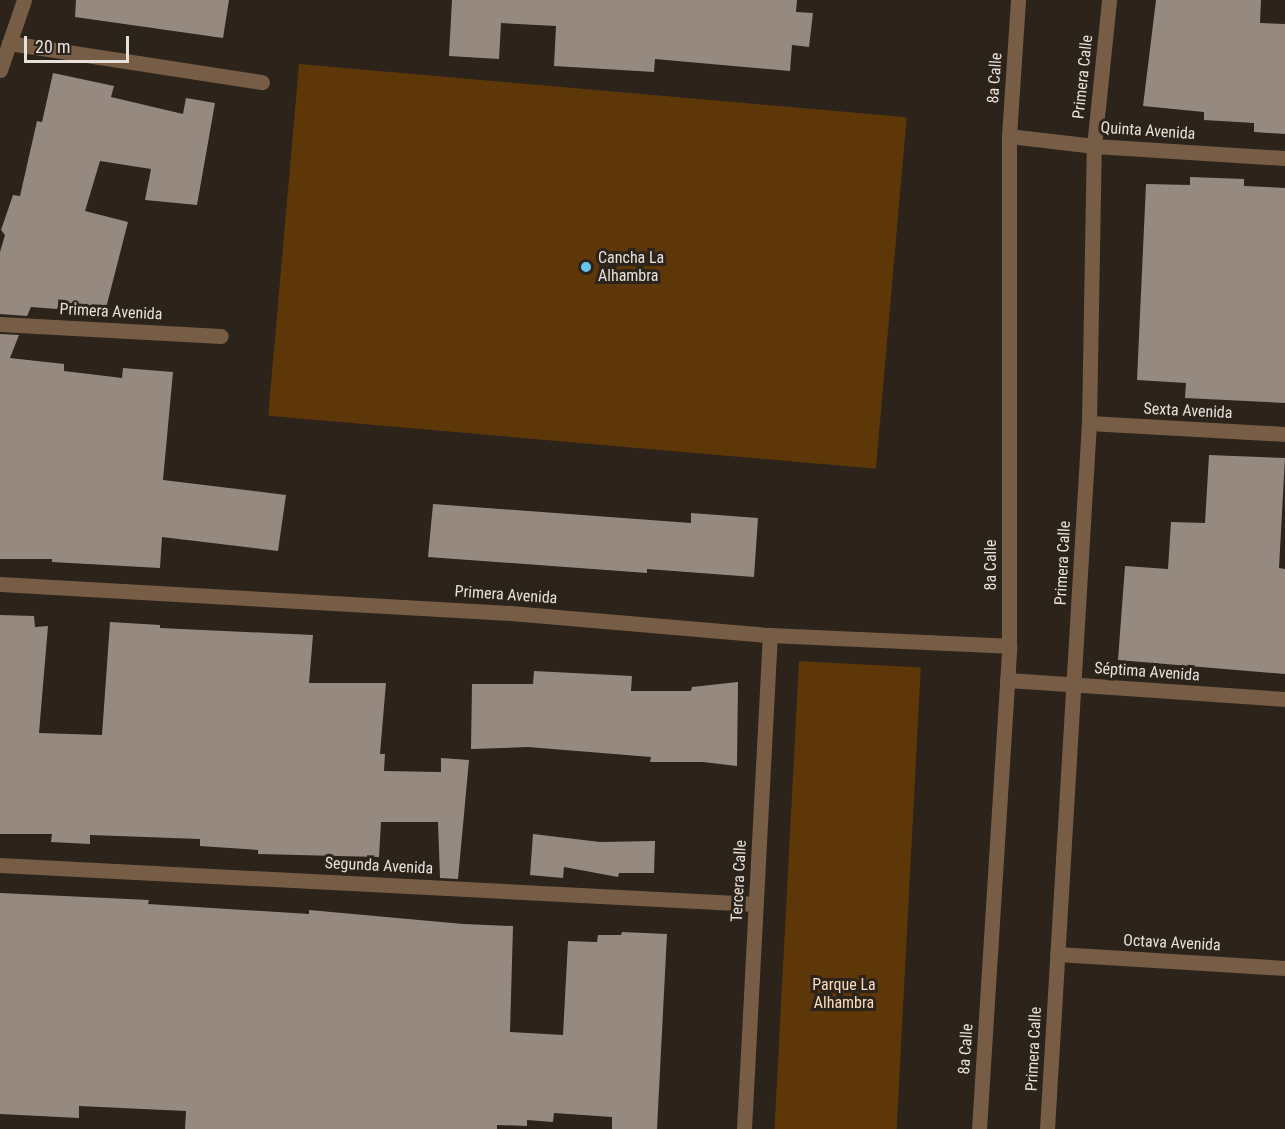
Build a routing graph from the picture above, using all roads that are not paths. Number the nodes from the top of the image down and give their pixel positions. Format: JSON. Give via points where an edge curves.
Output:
{"nodes":[{"id":1,"x":24,"y":0,"type":"edge"},
{"id":2,"x":1018,"y":0,"type":"edge"},
{"id":3,"x":1109,"y":0,"type":"edge"},
{"id":4,"x":9,"y":43,"type":"junction"},
{"id":5,"x":0,"y":70,"type":"edge"},
{"id":6,"x":262,"y":82,"type":"dead end"},
{"id":7,"x":1009,"y":136,"type":"junction"},
{"id":8,"x":1094,"y":146,"type":"junction"},
{"id":9,"x":1285,"y":158,"type":"edge"},
{"id":10,"x":0,"y":324,"type":"edge"},
{"id":11,"x":221,"y":336,"type":"dead end"},
{"id":12,"x":1089,"y":423,"type":"junction"},
{"id":13,"x":1285,"y":434,"type":"edge"},
{"id":14,"x":0,"y":584,"type":"edge"},
{"id":15,"x":770,"y":635,"type":"junction"},
{"id":16,"x":1009,"y":646,"type":"junction"},
{"id":17,"x":1007,"y":680,"type":"junction"},
{"id":18,"x":1074,"y":685,"type":"junction"},
{"id":19,"x":1285,"y":699,"type":"edge"},
{"id":20,"x":0,"y":865,"type":"edge"},
{"id":21,"x":756,"y":904,"type":"junction"},
{"id":22,"x":1057,"y":954,"type":"junction"},
{"id":23,"x":1285,"y":968,"type":"edge"},
{"id":24,"x":744,"y":1129,"type":"edge"},
{"id":25,"x":979,"y":1129,"type":"edge"},
{"id":26,"x":1047,"y":1129,"type":"edge"}],
"edges":[{"from":1,"to":4,"type":"street"},
{"from":2,"to":7,"type":"street","name":"8a Calle"},
{"from":3,"to":8,"type":"street","name":"Primera Calle"},
{"from":4,"to":5,"type":"street"},
{"from":4,"to":6,"type":"street"},
{"from":7,"to":8,"type":"street","name":"Quinta Avenida"},
{"from":7,"to":16,"type":"street","name":"8a Calle"},
{"from":8,"to":9,"type":"street","name":"Quinta Avenida"},
{"from":8,"to":12,"type":"street","name":"Primera Calle"},
{"from":10,"to":11,"type":"street","name":"Primera Avenida"},
{"from":12,"to":13,"type":"street","name":"Sexta Avenida"},
{"from":12,"to":18,"type":"street","name":"Primera Calle"},
{"from":14,"to":15,"type":"street","name":"Primera Avenida","via":[[511,613]]},
{"from":15,"to":16,"type":"street","name":"Primera Avenida"},
{"from":15,"to":21,"type":"street","name":"Tercera Calle"},
{"from":16,"to":17,"type":"street","name":"8a Calle"},
{"from":17,"to":18,"type":"street","name":"Séptima Avenida"},
{"from":17,"to":25,"type":"street","name":"8a Calle"},
{"from":18,"to":19,"type":"street","name":"Séptima Avenida"},
{"from":18,"to":22,"type":"street","name":"Primera Calle"},
{"from":20,"to":21,"type":"street","name":"Segunda Avenida"},
{"from":21,"to":24,"type":"street","name":"Tercera Calle"},
{"from":22,"to":23,"type":"street","name":"Octava Avenida"},
{"from":22,"to":26,"type":"street","name":"Primera Calle"}]}
